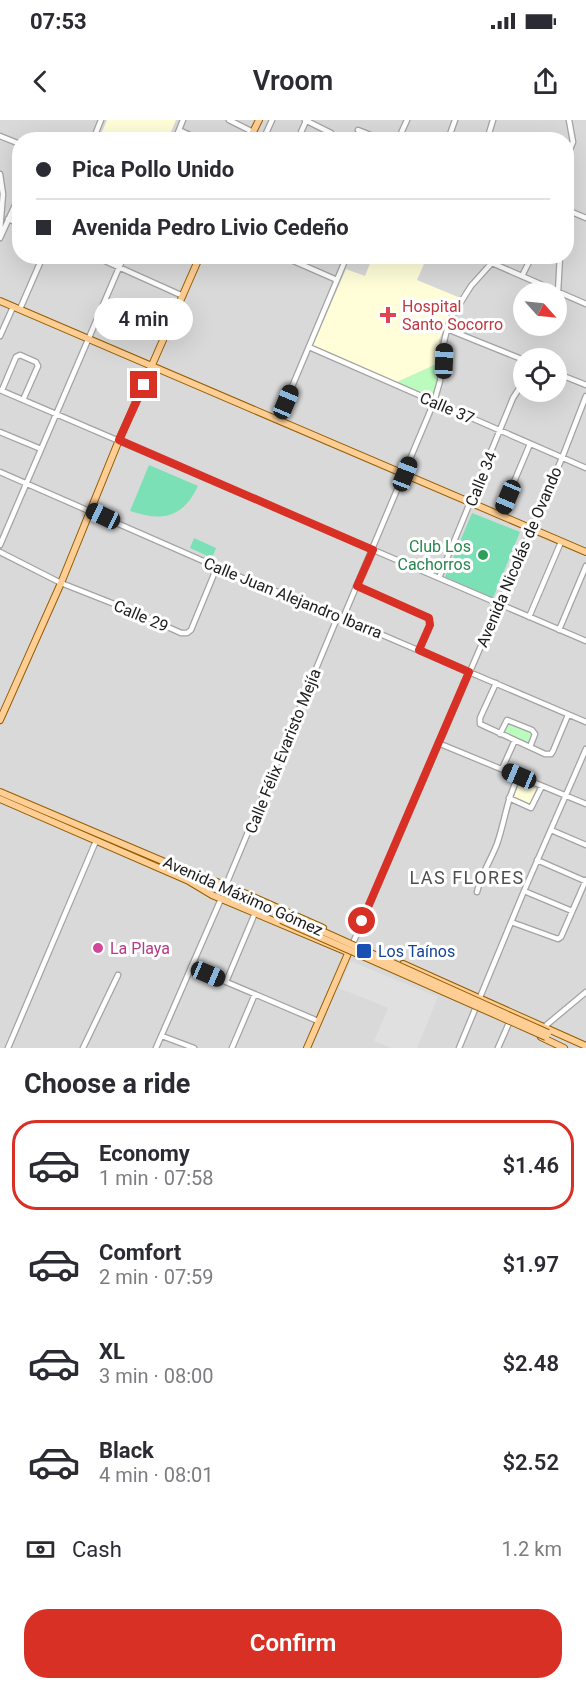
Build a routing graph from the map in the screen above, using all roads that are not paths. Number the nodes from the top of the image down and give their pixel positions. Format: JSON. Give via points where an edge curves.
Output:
{"nodes":[{"id":1,"x":183,"y":120,"type":"edge"},
{"id":2,"x":229,"y":120,"type":"edge"},
{"id":3,"x":259,"y":120,"type":"edge"},
{"id":4,"x":306,"y":120,"type":"edge"},
{"id":5,"x":179,"y":130,"type":"joint"},
{"id":6,"x":358,"y":130,"type":"dead end"},
{"id":7,"x":183,"y":132,"type":"edge"},
{"id":8,"x":253,"y":132,"type":"joint"},
{"id":9,"x":329,"y":132,"type":"edge"},
{"id":10,"x":363,"y":132,"type":"edge"},
{"id":11,"x":0,"y":174,"type":"edge"},
{"id":12,"x":12,"y":212,"type":"edge"},
{"id":13,"x":2,"y":218,"type":"junction"},
{"id":14,"x":9,"y":219,"type":"junction"},
{"id":15,"x":12,"y":220,"type":"edge"},
{"id":16,"x":0,"y":230,"type":"edge"},
{"id":17,"x":0,"y":238,"type":"edge"},
{"id":18,"x":40,"y":264,"type":"edge"},
{"id":19,"x":111,"y":264,"type":"edge"},
{"id":20,"x":121,"y":264,"type":"edge"},
{"id":21,"x":197,"y":264,"type":"edge"},
{"id":22,"x":300,"y":264,"type":"edge"},
{"id":23,"x":344,"y":264,"type":"edge"},
{"id":24,"x":494,"y":264,"type":"joint"},
{"id":25,"x":528,"y":264,"type":"edge"},
{"id":26,"x":560,"y":264,"type":"edge"},
{"id":27,"x":119,"y":268,"type":"junction"},
{"id":28,"x":522,"y":276,"type":"junction"},
{"id":29,"x":337,"y":280,"type":"junction"},
{"id":30,"x":536,"y":282,"type":"edge"},
{"id":31,"x":559,"y":282,"type":"edge"},
{"id":32,"x":183,"y":296,"type":"junction"},
{"id":33,"x":567,"y":296,"type":"edge"},
{"id":34,"x":0,"y":301,"type":"edge"},
{"id":35,"x":586,"y":304,"type":"edge"},
{"id":36,"x":13,"y":307,"type":"junction"},
{"id":37,"x":20,"y":309,"type":"junction"},
{"id":38,"x":447,"y":330,"type":"junction"},
{"id":39,"x":0,"y":336,"type":"edge"},
{"id":40,"x":89,"y":339,"type":"junction"},
{"id":41,"x":309,"y":347,"type":"junction"},
{"id":42,"x":513,"y":356,"type":"edge"},
{"id":43,"x":152,"y":367,"type":"junction"},
{"id":44,"x":567,"y":377,"type":"edge"},
{"id":45,"x":586,"y":385,"type":"edge"},
{"id":46,"x":1,"y":390,"type":"edge"},
{"id":47,"x":586,"y":396,"type":"edge"},
{"id":48,"x":513,"y":398,"type":"edge"},
{"id":49,"x":23,"y":400,"type":"junction"},
{"id":50,"x":434,"y":402,"type":"junction"},
{"id":51,"x":56,"y":415,"type":"junction"},
{"id":52,"x":278,"y":420,"type":"junction"},
{"id":53,"x":500,"y":431,"type":"junction"},
{"id":54,"x":0,"y":432,"type":"edge"},
{"id":55,"x":119,"y":440,"type":"junction"},
{"id":56,"x":530,"y":444,"type":"junction"},
{"id":57,"x":41,"y":449,"type":"junction"},
{"id":58,"x":562,"y":458,"type":"junction"},
{"id":59,"x":586,"y":468,"type":"edge"},
{"id":60,"x":0,"y":472,"type":"edge"},
{"id":61,"x":405,"y":474,"type":"junction"},
{"id":62,"x":27,"y":483,"type":"junction"},
{"id":63,"x":471,"y":502,"type":"junction"},
{"id":64,"x":90,"y":510,"type":"junction"},
{"id":65,"x":500,"y":515,"type":"junction"},
{"id":66,"x":530,"y":529,"type":"junction"},
{"id":67,"x":561,"y":542,"type":"junction"},
{"id":68,"x":0,"y":545,"type":"edge"},
{"id":69,"x":373,"y":550,"type":"junction"},
{"id":70,"x":0,"y":552,"type":"edge"},
{"id":71,"x":586,"y":552,"type":"edge"},
{"id":72,"x":586,"y":566,"type":"edge"},
{"id":73,"x":217,"y":567,"type":"junction"},
{"id":74,"x":439,"y":578,"type":"junction"},
{"id":75,"x":61,"y":583,"type":"junction"},
{"id":76,"x":357,"y":586,"type":"junction"},
{"id":77,"x":499,"y":603,"type":"junction"},
{"id":78,"x":340,"y":617,"type":"junction"},
{"id":79,"x":529,"y":617,"type":"junction"},
{"id":80,"x":559,"y":630,"type":"junction"},
{"id":81,"x":586,"y":642,"type":"edge"},
{"id":82,"x":419,"y":650,"type":"junction"},
{"id":83,"x":469,"y":672,"type":"junction"},
{"id":84,"x":496,"y":683,"type":"junction"},
{"id":85,"x":568,"y":715,"type":"junction"},
{"id":86,"x":0,"y":720,"type":"edge"},
{"id":87,"x":586,"y":722,"type":"edge"},
{"id":88,"x":500,"y":734,"type":"junction"},
{"id":89,"x":515,"y":740,"type":"junction"},
{"id":90,"x":438,"y":743,"type":"junction"},
{"id":91,"x":530,"y":747,"type":"junction"},
{"id":92,"x":586,"y":749,"type":"edge"},
{"id":93,"x":502,"y":769,"type":"junction"},
{"id":94,"x":519,"y":776,"type":"junction"},
{"id":95,"x":542,"y":786,"type":"junction"},
{"id":96,"x":0,"y":792,"type":"edge"},
{"id":97,"x":565,"y":795,"type":"junction"},
{"id":98,"x":509,"y":798,"type":"junction"},
{"id":99,"x":0,"y":799,"type":"edge"},
{"id":100,"x":586,"y":804,"type":"edge"},
{"id":101,"x":551,"y":830,"type":"junction"},
{"id":102,"x":96,"y":841,"type":"junction"},
{"id":103,"x":586,"y":845,"type":"edge"},
{"id":104,"x":537,"y":860,"type":"junction"},
{"id":105,"x":188,"y":876,"type":"junction"},
{"id":106,"x":586,"y":881,"type":"edge"},
{"id":107,"x":226,"y":885,"type":"junction"},
{"id":108,"x":524,"y":891,"type":"junction"},
{"id":109,"x":477,"y":892,"type":"dead end"},
{"id":110,"x":221,"y":898,"type":"junction"},
{"id":111,"x":573,"y":911,"type":"junction"},
{"id":112,"x":255,"y":913,"type":"junction"},
{"id":113,"x":511,"y":922,"type":"junction"},
{"id":114,"x":353,"y":943,"type":"junction"},
{"id":115,"x":348,"y":953,"type":"junction"},
{"id":116,"x":191,"y":967,"type":"junction"},
{"id":117,"x":118,"y":975,"type":"dead end"},
{"id":118,"x":226,"y":982,"type":"junction"},
{"id":119,"x":586,"y":992,"type":"edge"},
{"id":120,"x":255,"y":994,"type":"junction"},
{"id":121,"x":479,"y":998,"type":"junction"},
{"id":122,"x":475,"y":1007,"type":"junction"},
{"id":123,"x":318,"y":1021,"type":"junction"},
{"id":124,"x":509,"y":1023,"type":"junction"},
{"id":125,"x":546,"y":1032,"type":"junction"},
{"id":126,"x":162,"y":1035,"type":"junction"},
{"id":127,"x":459,"y":1046,"type":"edge"},
{"id":128,"x":584,"y":1047,"type":"edge"},
{"id":129,"x":8,"y":1048,"type":"edge"},
{"id":130,"x":83,"y":1048,"type":"edge"},
{"id":131,"x":156,"y":1048,"type":"edge"},
{"id":132,"x":194,"y":1048,"type":"edge"},
{"id":133,"x":232,"y":1048,"type":"edge"},
{"id":134,"x":307,"y":1048,"type":"edge"},
{"id":135,"x":468,"y":1048,"type":"edge"},
{"id":136,"x":498,"y":1048,"type":"edge"},
{"id":137,"x":564,"y":1048,"type":"edge"},
{"id":138,"x":569,"y":1048,"type":"edge"}],
"edges":[{"from":1,"to":5,"type":"street"},
{"from":2,"to":8,"type":"street"},
{"from":3,"to":8,"type":"main road"},
{"from":4,"to":9,"type":"street"},
{"from":5,"to":7,"type":"street"},
{"from":6,"to":10,"type":"street"},
{"from":11,"to":13,"type":"street"},
{"from":12,"to":14,"type":"street"},
{"from":13,"to":14,"type":"street"},
{"from":13,"to":16,"type":"street"},
{"from":14,"to":15,"type":"street"},
{"from":14,"to":17,"type":"street"},
{"from":18,"to":37,"type":"street"},
{"from":19,"to":27,"type":"street"},
{"from":20,"to":27,"type":"street"},
{"from":21,"to":32,"type":"main road"},
{"from":22,"to":29,"type":"street"},
{"from":23,"to":29,"type":"street"},
{"from":24,"to":28,"type":"street"},
{"from":24,"to":38,"type":"street","name":"Calle Félix Evaristo Mejía","via":[[464,296]]},
{"from":25,"to":28,"type":"street"},
{"from":26,"to":31,"type":"street"},
{"from":27,"to":32,"type":"street"},
{"from":27,"to":40,"type":"street"},
{"from":28,"to":30,"type":"street"},
{"from":29,"to":41,"type":"street"},
{"from":32,"to":43,"type":"main road"},
{"from":33,"to":35,"type":"street"},
{"from":34,"to":36,"type":"main road"},
{"from":36,"to":37,"type":"main road"},
{"from":36,"to":39,"type":"street"},
{"from":37,"to":40,"type":"main road"},
{"from":38,"to":42,"type":"street"},
{"from":38,"to":50,"type":"street","name":"Calle Félix Evaristo Mejía"},
{"from":40,"to":43,"type":"main road"},
{"from":40,"to":51,"type":"street"},
{"from":41,"to":50,"type":"street","name":"Calle 37"},
{"from":41,"to":52,"type":"street"},
{"from":43,"to":52,"type":"main road"},
{"from":43,"to":55,"type":"main road"},
{"from":44,"to":45,"type":"street"},
{"from":46,"to":49,"type":"street"},
{"from":46,"to":49,"type":"street","via":[[16,357],[28,358],[38,366]]},
{"from":47,"to":58,"type":"street","name":"Avenida Nicolás de Ovando"},
{"from":48,"to":53,"type":"street","name":"Calle 34"},
{"from":49,"to":51,"type":"street"},
{"from":50,"to":53,"type":"street","name":"Calle 37"},
{"from":50,"to":61,"type":"street","name":"Calle Félix Evaristo Mejía"},
{"from":51,"to":55,"type":"street"},
{"from":51,"to":57,"type":"street"},
{"from":52,"to":61,"type":"main road"},
{"from":53,"to":56,"type":"street","name":"Calle 37"},
{"from":53,"to":63,"type":"street","name":"Calle 34"},
{"from":54,"to":57,"type":"street"},
{"from":55,"to":64,"type":"main road"},
{"from":55,"to":69,"type":"street"},
{"from":56,"to":58,"type":"street","name":"Calle 37"},
{"from":56,"to":65,"type":"street"},
{"from":57,"to":62,"type":"street"},
{"from":58,"to":59,"type":"street","name":"Calle 37"},
{"from":58,"to":66,"type":"street","name":"Avenida Nicolás de Ovando"},
{"from":60,"to":62,"type":"street","name":"Calle Juan Alejandro lbarra"},
{"from":61,"to":63,"type":"main road"},
{"from":61,"to":69,"type":"street","name":"Calle Félix Evaristo Mejía"},
{"from":62,"to":64,"type":"street","name":"Calle Juan Alejandro lbarra"},
{"from":62,"to":68,"type":"street"},
{"from":63,"to":65,"type":"main road"},
{"from":63,"to":74,"type":"street","name":"Calle 34"},
{"from":64,"to":73,"type":"street","name":"Calle Juan Alejandro lbarra"},
{"from":64,"to":75,"type":"main road"},
{"from":65,"to":66,"type":"main road"},
{"from":66,"to":67,"type":"main road"},
{"from":66,"to":77,"type":"street","name":"Avenida Nicolás de Ovando"},
{"from":67,"to":71,"type":"main road"},
{"from":67,"to":79,"type":"street"},
{"from":69,"to":74,"type":"street"},
{"from":69,"to":76,"type":"street","name":"Calle Félix Evaristo Mejía"},
{"from":70,"to":75,"type":"street"},
{"from":72,"to":80,"type":"street"},
{"from":73,"to":75,"type":"street","name":"Calle 29","via":[[187,633]]},
{"from":73,"to":78,"type":"street","name":"Calle Juan Alejandro lbarra"},
{"from":74,"to":77,"type":"street"},
{"from":75,"to":86,"type":"main road"},
{"from":76,"to":78,"type":"street","name":"Calle Félix Evaristo Mejía"},
{"from":76,"to":82,"type":"street","via":[[429,618],[430,625]]},
{"from":77,"to":79,"type":"street"},
{"from":77,"to":83,"type":"street","name":"Avenida Nicolás de Ovando"},
{"from":78,"to":82,"type":"street","name":"Calle Juan Alejandro lbarra"},
{"from":78,"to":107,"type":"street","name":"Calle Félix Evaristo Mejía"},
{"from":79,"to":80,"type":"street"},
{"from":80,"to":81,"type":"street"},
{"from":82,"to":83,"type":"street","name":"Calle Juan Alejandro lbarra"},
{"from":83,"to":84,"type":"street","name":"Calle Juan Alejandro lbarra"},
{"from":83,"to":90,"type":"street","name":"Avenida Nicolás de Ovando"},
{"from":84,"to":85,"type":"street","name":"Calle Juan Alejandro lbarra"},
{"from":84,"to":88,"type":"street","via":[[479,721]]},
{"from":85,"to":87,"type":"street","name":"Calle Juan Alejandro lbarra"},
{"from":85,"to":91,"type":"street","via":[[551,754]]},
{"from":88,"to":89,"type":"street"},
{"from":88,"to":91,"type":"street","via":[[507,720],[532,730],[535,734]]},
{"from":89,"to":91,"type":"street"},
{"from":89,"to":93,"type":"street"},
{"from":90,"to":93,"type":"street"},
{"from":90,"to":114,"type":"street","name":"Avenida Nicolás de Ovando"},
{"from":92,"to":97,"type":"street"},
{"from":93,"to":94,"type":"street"},
{"from":94,"to":95,"type":"street"},
{"from":94,"to":98,"type":"street"},
{"from":95,"to":97,"type":"street"},
{"from":95,"to":98,"type":"street","via":[[531,808]]},
{"from":96,"to":105,"type":"main road","name":"Avenida Máximo Gómez"},
{"from":97,"to":100,"type":"street"},
{"from":97,"to":101,"type":"street"},
{"from":98,"to":109,"type":"street","via":[[498,842]]},
{"from":99,"to":102,"type":"main road","name":"Avenida Máximo Gómez"},
{"from":101,"to":103,"type":"street"},
{"from":101,"to":104,"type":"street"},
{"from":102,"to":105,"type":"main road","name":"Avenida Máximo Gómez"},
{"from":102,"to":129,"type":"street"},
{"from":104,"to":106,"type":"street"},
{"from":104,"to":108,"type":"street"},
{"from":105,"to":107,"type":"main road"},
{"from":105,"to":110,"type":"main road"},
{"from":105,"to":125,"type":"main road","name":"Avenida Máximo Gómez","bridge":true},
{"from":106,"to":111,"type":"street"},
{"from":107,"to":114,"type":"main road"},
{"from":108,"to":111,"type":"street"},
{"from":108,"to":113,"type":"street"},
{"from":110,"to":112,"type":"main road"},
{"from":110,"to":116,"type":"street"},
{"from":111,"to":113,"type":"street","via":[[558,939]]},
{"from":112,"to":115,"type":"main road"},
{"from":112,"to":118,"type":"street"},
{"from":113,"to":121,"type":"street"},
{"from":114,"to":115,"type":"main road","name":"Avenida Nicolás de Ovando"},
{"from":114,"to":121,"type":"main road"},
{"from":115,"to":122,"type":"main road"},
{"from":115,"to":123,"type":"main road","name":"Avenida Nicolás de Ovando"},
{"from":116,"to":118,"type":"street"},
{"from":116,"to":126,"type":"street"},
{"from":117,"to":130,"type":"street"},
{"from":118,"to":120,"type":"street"},
{"from":119,"to":125,"type":"street"},
{"from":120,"to":123,"type":"street"},
{"from":120,"to":133,"type":"street"},
{"from":121,"to":122,"type":"street"},
{"from":121,"to":125,"type":"main road"},
{"from":122,"to":124,"type":"main road"},
{"from":122,"to":127,"type":"street"},
{"from":123,"to":134,"type":"main road","name":"Avenida Nicolás de Ovando"},
{"from":124,"to":136,"type":"street"},
{"from":124,"to":137,"type":"main road"},
{"from":125,"to":128,"type":"main road","name":"Avenida Máximo Gómez"},
{"from":125,"to":138,"type":"main road","name":"Avenida Máximo Gómez"},
{"from":126,"to":131,"type":"street"},
{"from":126,"to":132,"type":"street"},
{"from":127,"to":135,"type":"street"}]}
